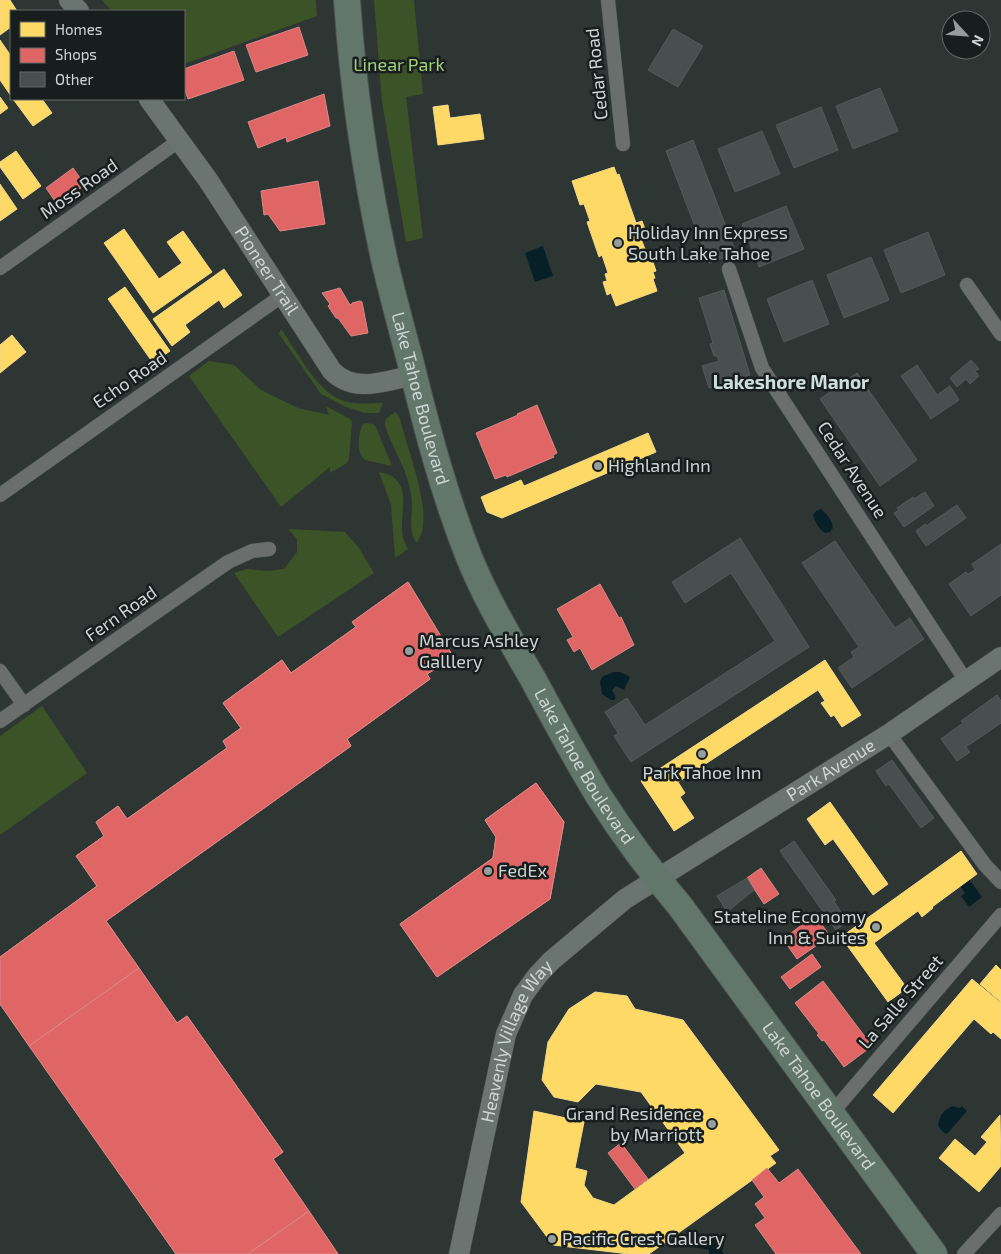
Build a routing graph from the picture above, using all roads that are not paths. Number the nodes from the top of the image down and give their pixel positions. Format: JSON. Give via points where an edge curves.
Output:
{"nodes":[{"id":1,"x":69,"y":0,"type":"edge"},
{"id":2,"x":348,"y":0,"type":"edge"},
{"id":3,"x":608,"y":0,"type":"edge"},
{"id":4,"x":78,"y":10,"type":"edge"},
{"id":5,"x":150,"y":100,"type":"edge"},
{"id":6,"x":180,"y":140,"type":"junction"},
{"id":7,"x":623,"y":144,"type":"dead end"},
{"id":8,"x":0,"y":268,"type":"edge"},
{"id":9,"x":729,"y":269,"type":"dead end"},
{"id":10,"x":967,"y":284,"type":"dead end"},
{"id":11,"x":283,"y":295,"type":"junction"},
{"id":12,"x":1001,"y":334,"type":"edge"},
{"id":13,"x":414,"y":375,"type":"junction"},
{"id":14,"x":0,"y":495,"type":"edge"},
{"id":15,"x":269,"y":549,"type":"dead end"},
{"id":16,"x":1001,"y":657,"type":"edge"},
{"id":17,"x":0,"y":671,"type":"edge"},
{"id":18,"x":966,"y":681,"type":"junction"},
{"id":19,"x":24,"y":705,"type":"junction"},
{"id":20,"x":0,"y":721,"type":"edge"},
{"id":21,"x":889,"y":734,"type":"junction"},
{"id":22,"x":657,"y":879,"type":"junction"},
{"id":23,"x":1001,"y":882,"type":"edge"},
{"id":24,"x":1001,"y":915,"type":"edge"},
{"id":25,"x":831,"y":1114,"type":"junction"},
{"id":26,"x":1001,"y":1214,"type":"edge"},
{"id":27,"x":460,"y":1254,"type":"edge"},
{"id":28,"x":934,"y":1254,"type":"edge"},
{"id":29,"x":964,"y":1254,"type":"edge"}],
"edges":[{"from":1,"to":4,"type":"street"},
{"from":2,"to":13,"type":"highway","name":"Lake Tahoe Boulevard","via":[[358,103],[373,204]]},
{"from":3,"to":7,"type":"street","name":"Cedar Road"},
{"from":5,"to":6,"type":"street","name":"Pioneer Trail"},
{"from":6,"to":8,"type":"street","name":"Moss Road"},
{"from":6,"to":11,"type":"street","name":"Pioneer Trail"},
{"from":9,"to":18,"type":"street","name":"Cedar Avenue","via":[[762,368]]},
{"from":10,"to":12,"type":"street"},
{"from":11,"to":13,"type":"street","name":"Pioneer Trail","via":[[332,371],[344,380],[357,385]]},
{"from":11,"to":14,"type":"street","name":"Echo Road"},
{"from":13,"to":22,"type":"highway","name":"Lake Tahoe Boulevard","via":[[434,452],[478,578],[598,794]]},
{"from":15,"to":19,"type":"street","name":"Fern Road","via":[[228,562]]},
{"from":16,"to":18,"type":"street","name":"Park Avenue"},
{"from":17,"to":19,"type":"street"},
{"from":18,"to":21,"type":"street","name":"Park Avenue"},
{"from":19,"to":20,"type":"street","name":"Fern Road"},
{"from":21,"to":22,"type":"street","name":"Park Avenue"},
{"from":21,"to":23,"type":"street"},
{"from":22,"to":25,"type":"highway","name":"Lake Tahoe Boulevard"},
{"from":22,"to":27,"type":"street","name":"Heavenly Village Way","via":[[625,899],[558,955],[523,995],[504,1043]]},
{"from":24,"to":25,"type":"street","name":"La Salle Street"},
{"from":25,"to":28,"type":"highway","name":"Lake Tahoe Boulevard"},
{"from":26,"to":29,"type":"street"}]}
